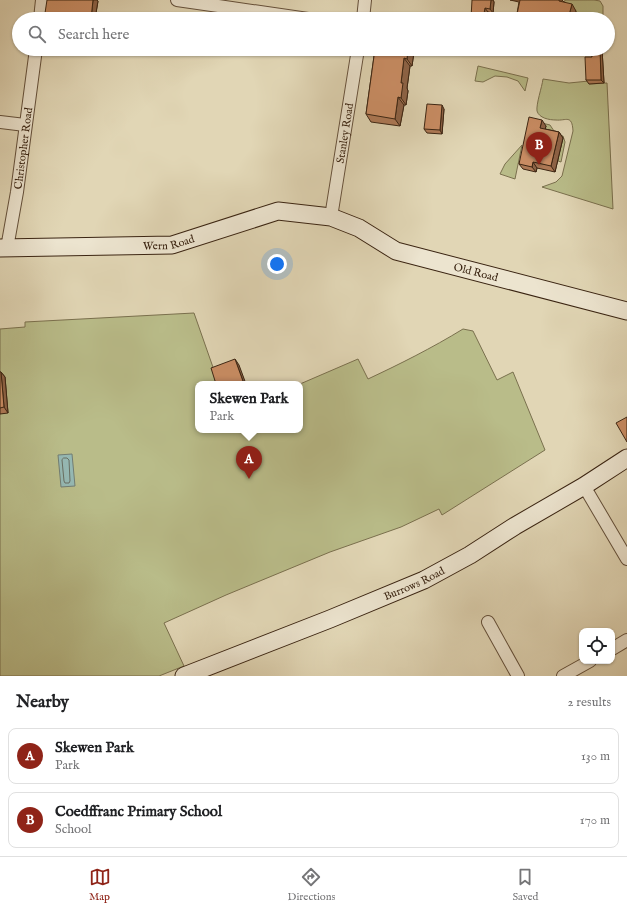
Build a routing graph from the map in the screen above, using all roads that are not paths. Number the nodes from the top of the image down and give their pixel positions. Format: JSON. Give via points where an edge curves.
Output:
{"nodes":[{"id":1,"x":42,"y":0,"type":"edge"},
{"id":2,"x":177,"y":0,"type":"edge"},
{"id":3,"x":365,"y":0,"type":"edge"},
{"id":4,"x":41,"y":12,"type":"edge"},
{"id":5,"x":260,"y":12,"type":"edge"},
{"id":6,"x":364,"y":12,"type":"edge"},
{"id":7,"x":35,"y":56,"type":"edge"},
{"id":8,"x":357,"y":56,"type":"edge"},
{"id":9,"x":0,"y":122,"type":"edge"},
{"id":10,"x":25,"y":125,"type":"junction"},
{"id":11,"x":331,"y":217,"type":"junction"},
{"id":12,"x":4,"y":248,"type":"edge"},
{"id":13,"x":627,"y":311,"type":"edge"},
{"id":14,"x":627,"y":458,"type":"edge"},
{"id":15,"x":584,"y":486,"type":"junction"},
{"id":16,"x":627,"y":559,"type":"edge"},
{"id":17,"x":488,"y":622,"type":"dead end"},
{"id":18,"x":627,"y":640,"type":"edge"},
{"id":19,"x":615,"y":646,"type":"edge"},
{"id":20,"x":584,"y":664,"type":"edge"},
{"id":21,"x":184,"y":676,"type":"edge"},
{"id":22,"x":518,"y":676,"type":"edge"},
{"id":23,"x":562,"y":676,"type":"edge"}],
"edges":[{"from":1,"to":4,"type":"street"},
{"from":2,"to":5,"type":"street"},
{"from":3,"to":6,"type":"street"},
{"from":7,"to":10,"type":"street","name":"Christopher Road"},
{"from":8,"to":11,"type":"street","name":"Stanley Road"},
{"from":9,"to":10,"type":"street"},
{"from":10,"to":12,"type":"street","name":"Christopher Road","via":[[17,192]]},
{"from":11,"to":12,"type":"street","name":"Wern Road","via":[[278,211],[172,245]]},
{"from":11,"to":13,"type":"street","name":"Old Road","via":[[359,228],[396,251]]},
{"from":14,"to":15,"type":"street","name":"Burrows Road"},
{"from":15,"to":16,"type":"street"},
{"from":15,"to":21,"type":"street","name":"Burrows Road","via":[[424,580]]},
{"from":17,"to":22,"type":"street"},
{"from":18,"to":19,"type":"street"},
{"from":20,"to":23,"type":"street"}]}
